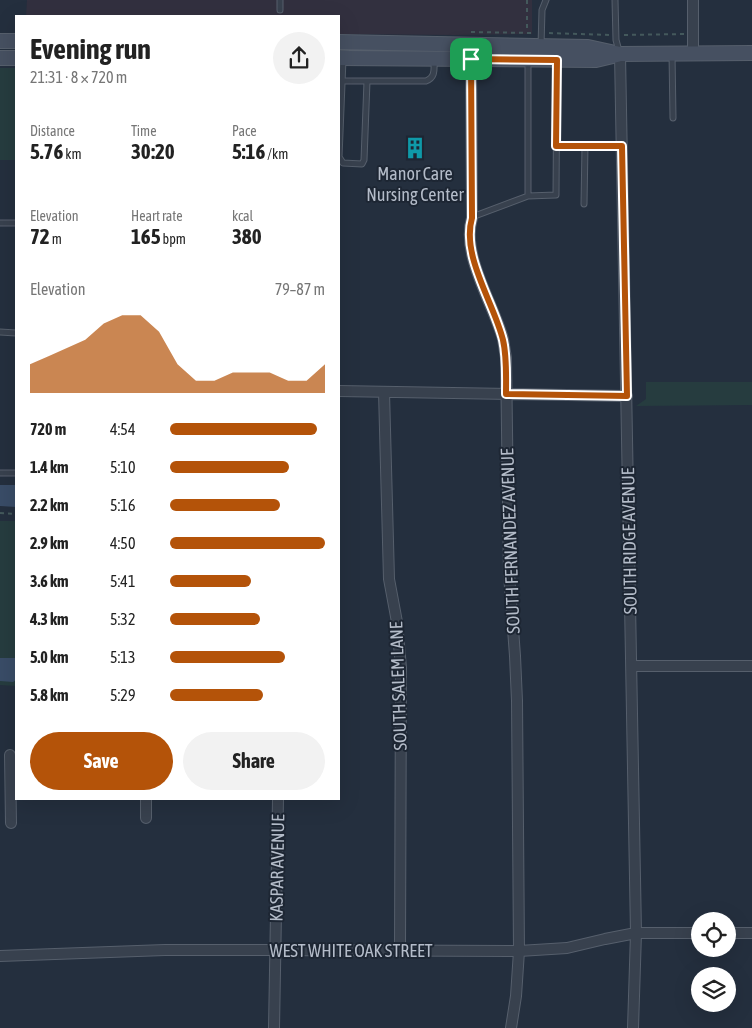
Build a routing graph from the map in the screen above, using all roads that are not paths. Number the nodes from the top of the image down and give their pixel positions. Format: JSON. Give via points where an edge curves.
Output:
{"nodes":[{"id":1,"x":280,"y":0,"type":"edge"},
{"id":2,"x":546,"y":0,"type":"edge"},
{"id":3,"x":615,"y":0,"type":"edge"},
{"id":4,"x":693,"y":0,"type":"edge"},
{"id":5,"x":280,"y":10,"type":"dead end"},
{"id":6,"x":471,"y":38,"type":"junction"},
{"id":7,"x":541,"y":39,"type":"junction"},
{"id":8,"x":0,"y":41,"type":"edge"},
{"id":9,"x":15,"y":41,"type":"edge"},
{"id":10,"x":340,"y":42,"type":"edge"},
{"id":11,"x":752,"y":53,"type":"edge"},
{"id":12,"x":620,"y":54,"type":"junction"},
{"id":13,"x":672,"y":54,"type":"junction"},
{"id":14,"x":693,"y":54,"type":"junction"},
{"id":15,"x":0,"y":58,"type":"edge"},
{"id":16,"x":15,"y":58,"type":"edge"},
{"id":17,"x":341,"y":58,"type":"edge"},
{"id":18,"x":434,"y":59,"type":"junction"},
{"id":19,"x":471,"y":59,"type":"junction"},
{"id":20,"x":528,"y":59,"type":"junction"},
{"id":21,"x":557,"y":60,"type":"junction"},
{"id":22,"x":342,"y":81,"type":"junction"},
{"id":23,"x":367,"y":82,"type":"junction"},
{"id":24,"x":672,"y":118,"type":"dead end"},
{"id":25,"x":340,"y":132,"type":"edge"},
{"id":26,"x":556,"y":146,"type":"junction"},
{"id":27,"x":585,"y":146,"type":"junction"},
{"id":28,"x":622,"y":146,"type":"junction"},
{"id":29,"x":340,"y":158,"type":"edge"},
{"id":30,"x":528,"y":196,"type":"junction"},
{"id":31,"x":584,"y":204,"type":"dead end"},
{"id":32,"x":472,"y":218,"type":"junction"},
{"id":33,"x":15,"y":222,"type":"edge"},
{"id":34,"x":0,"y":223,"type":"edge"},
{"id":35,"x":0,"y":332,"type":"edge"},
{"id":36,"x":15,"y":333,"type":"edge"},
{"id":37,"x":340,"y":391,"type":"edge"},
{"id":38,"x":384,"y":392,"type":"junction"},
{"id":39,"x":506,"y":394,"type":"junction"},
{"id":40,"x":627,"y":396,"type":"junction"},
{"id":41,"x":0,"y":473,"type":"edge"},
{"id":42,"x":15,"y":473,"type":"edge"},
{"id":43,"x":632,"y":666,"type":"junction"},
{"id":44,"x":752,"y":666,"type":"edge"},
{"id":45,"x":9,"y":755,"type":"edge"},
{"id":46,"x":146,"y":800,"type":"edge"},
{"id":47,"x":278,"y":800,"type":"edge"},
{"id":48,"x":146,"y":818,"type":"dead end"},
{"id":49,"x":11,"y":823,"type":"dead end"},
{"id":50,"x":636,"y":933,"type":"junction"},
{"id":51,"x":691,"y":933,"type":"edge"},
{"id":52,"x":736,"y":933,"type":"edge"},
{"id":53,"x":752,"y":933,"type":"edge"},
{"id":54,"x":275,"y":950,"type":"junction"},
{"id":55,"x":400,"y":950,"type":"junction"},
{"id":56,"x":519,"y":951,"type":"junction"},
{"id":57,"x":0,"y":956,"type":"edge"},
{"id":58,"x":274,"y":1028,"type":"edge"},
{"id":59,"x":511,"y":1028,"type":"edge"},
{"id":60,"x":633,"y":1028,"type":"edge"}],
"edges":[{"from":1,"to":5,"type":"lane"},
{"from":2,"to":7,"type":"lane","via":[[542,10]]},
{"from":3,"to":12,"type":"lane"},
{"from":4,"to":14,"type":"street"},
{"from":6,"to":7,"type":"main road"},
{"from":6,"to":10,"type":"main road"},
{"from":6,"to":19,"type":"lane"},
{"from":7,"to":12,"type":"main road"},
{"from":8,"to":9,"type":"main road"},
{"from":11,"to":14,"type":"main road"},
{"from":12,"to":13,"type":"main road"},
{"from":12,"to":21,"type":"main road","via":[[596,60]]},
{"from":12,"to":28,"type":"street","name":"SOUTH RIDGE AVENUE"},
{"from":13,"to":14,"type":"main road"},
{"from":13,"to":24,"type":"lane"},
{"from":15,"to":16,"type":"main road"},
{"from":17,"to":18,"type":"main road"},
{"from":17,"to":22,"type":"lane"},
{"from":18,"to":19,"type":"main road"},
{"from":18,"to":23,"type":"lane","via":[[434,75],[426,81]]},
{"from":19,"to":20,"type":"main road"},
{"from":19,"to":32,"type":"street","name":"SOUTH FERNANDEZ AVENUE"},
{"from":20,"to":21,"type":"main road"},
{"from":20,"to":30,"type":"lane"},
{"from":21,"to":26,"type":"lane"},
{"from":22,"to":23,"type":"lane"},
{"from":22,"to":25,"type":"lane"},
{"from":23,"to":29,"type":"lane","via":[[364,160],[362,164],[343,163]]},
{"from":26,"to":27,"type":"lane"},
{"from":26,"to":30,"type":"lane","via":[[556,195]]},
{"from":27,"to":28,"type":"lane"},
{"from":27,"to":31,"type":"lane"},
{"from":28,"to":40,"type":"street","name":"SOUTH RIDGE AVENUE"},
{"from":30,"to":32,"type":"lane"},
{"from":32,"to":39,"type":"street","name":"SOUTH FERNANDEZ AVENUE","via":[[470,245],[503,339]]},
{"from":33,"to":34,"type":"lane"},
{"from":35,"to":36,"type":"lane"},
{"from":37,"to":38,"type":"street"},
{"from":38,"to":39,"type":"street"},
{"from":38,"to":55,"type":"street","name":"SOUTH SALEM LANE","via":[[389,579],[401,668]]},
{"from":39,"to":40,"type":"street"},
{"from":39,"to":56,"type":"street","name":"SOUTH FERNANDEZ AVENUE","via":[[509,574],[517,701]]},
{"from":40,"to":43,"type":"street","name":"SOUTH RIDGE AVENUE"},
{"from":41,"to":42,"type":"lane"},
{"from":43,"to":44,"type":"street"},
{"from":43,"to":50,"type":"street","name":"SOUTH RIDGE AVENUE"},
{"from":45,"to":49,"type":"street"},
{"from":46,"to":48,"type":"street"},
{"from":47,"to":54,"type":"street","name":"KASPAR AVENUE"},
{"from":50,"to":51,"type":"street","name":"WEST WHITE OAK STREET"},
{"from":50,"to":56,"type":"street","name":"WEST WHITE OAK STREET","via":[[567,948]]},
{"from":50,"to":60,"type":"street","name":"SOUTH RIDGE AVENUE"},
{"from":52,"to":53,"type":"street"},
{"from":54,"to":55,"type":"street","name":"WEST WHITE OAK STREET"},
{"from":54,"to":57,"type":"street","name":"WEST WHITE OAK STREET"},
{"from":54,"to":58,"type":"street","name":"KASPAR AVENUE"},
{"from":55,"to":56,"type":"street","name":"WEST WHITE OAK STREET"},
{"from":56,"to":59,"type":"street","name":"SOUTH FERNANDEZ AVENUE"}]}
